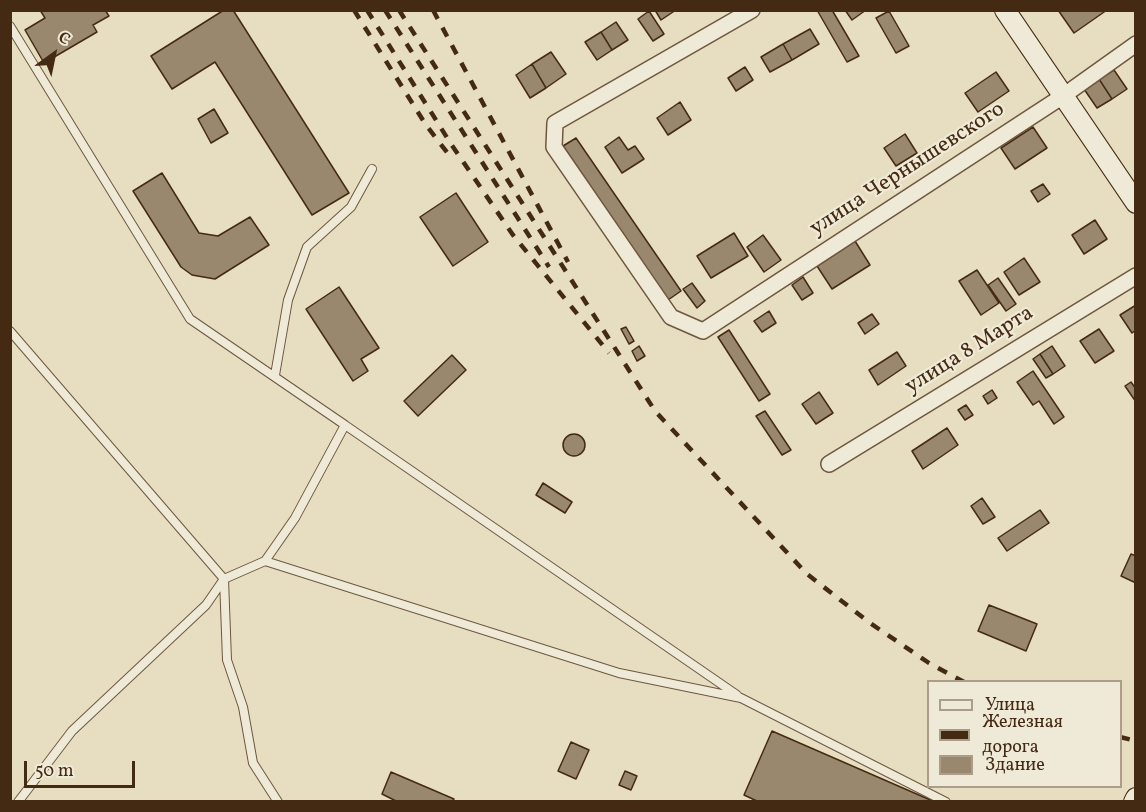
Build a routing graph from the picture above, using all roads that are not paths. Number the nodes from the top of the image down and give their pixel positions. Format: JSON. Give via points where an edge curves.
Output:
{"nodes":[{"id":1,"x":752,"y":10,"type":"edge"},
{"id":2,"x":1005,"y":10,"type":"edge"},
{"id":3,"x":10,"y":26,"type":"edge"},
{"id":4,"x":1136,"y":44,"type":"edge"},
{"id":5,"x":1063,"y":96,"type":"junction"},
{"id":6,"x":372,"y":169,"type":"dead end"},
{"id":7,"x":1136,"y":203,"type":"edge"},
{"id":8,"x":1136,"y":276,"type":"edge"},
{"id":9,"x":10,"y":332,"type":"edge"},
{"id":10,"x":275,"y":375,"type":"junction"},
{"id":11,"x":345,"y":425,"type":"junction"},
{"id":12,"x":829,"y":464,"type":"dead end"},
{"id":13,"x":265,"y":561,"type":"junction"},
{"id":14,"x":224,"y":579,"type":"junction"},
{"id":15,"x":741,"y":698,"type":"junction"},
{"id":16,"x":18,"y":801,"type":"edge"},
{"id":17,"x":278,"y":801,"type":"edge"},
{"id":18,"x":946,"y":801,"type":"edge"}],
"edges":[{"from":1,"to":5,"type":"street","name":"улица Чернышевского","via":[[555,123],[554,147],[671,317],[703,331]]},
{"from":2,"to":5,"type":"main road"},
{"from":3,"to":10,"type":"lane","via":[[190,319]]},
{"from":4,"to":5,"type":"street","name":"улица Чернышевского"},
{"from":5,"to":7,"type":"main road"},
{"from":6,"to":10,"type":"lane","via":[[351,207],[307,247],[288,300]]},
{"from":8,"to":12,"type":"street","name":"улица 8 Марта"},
{"from":9,"to":14,"type":"lane"},
{"from":10,"to":11,"type":"lane"},
{"from":11,"to":13,"type":"lane","via":[[295,518]]},
{"from":11,"to":15,"type":"lane"},
{"from":13,"to":14,"type":"lane"},
{"from":13,"to":15,"type":"lane","via":[[619,673]]},
{"from":14,"to":16,"type":"lane","via":[[206,605],[72,731]]},
{"from":14,"to":17,"type":"lane","via":[[227,660],[243,706],[253,763]]},
{"from":15,"to":18,"type":"lane"}]}
